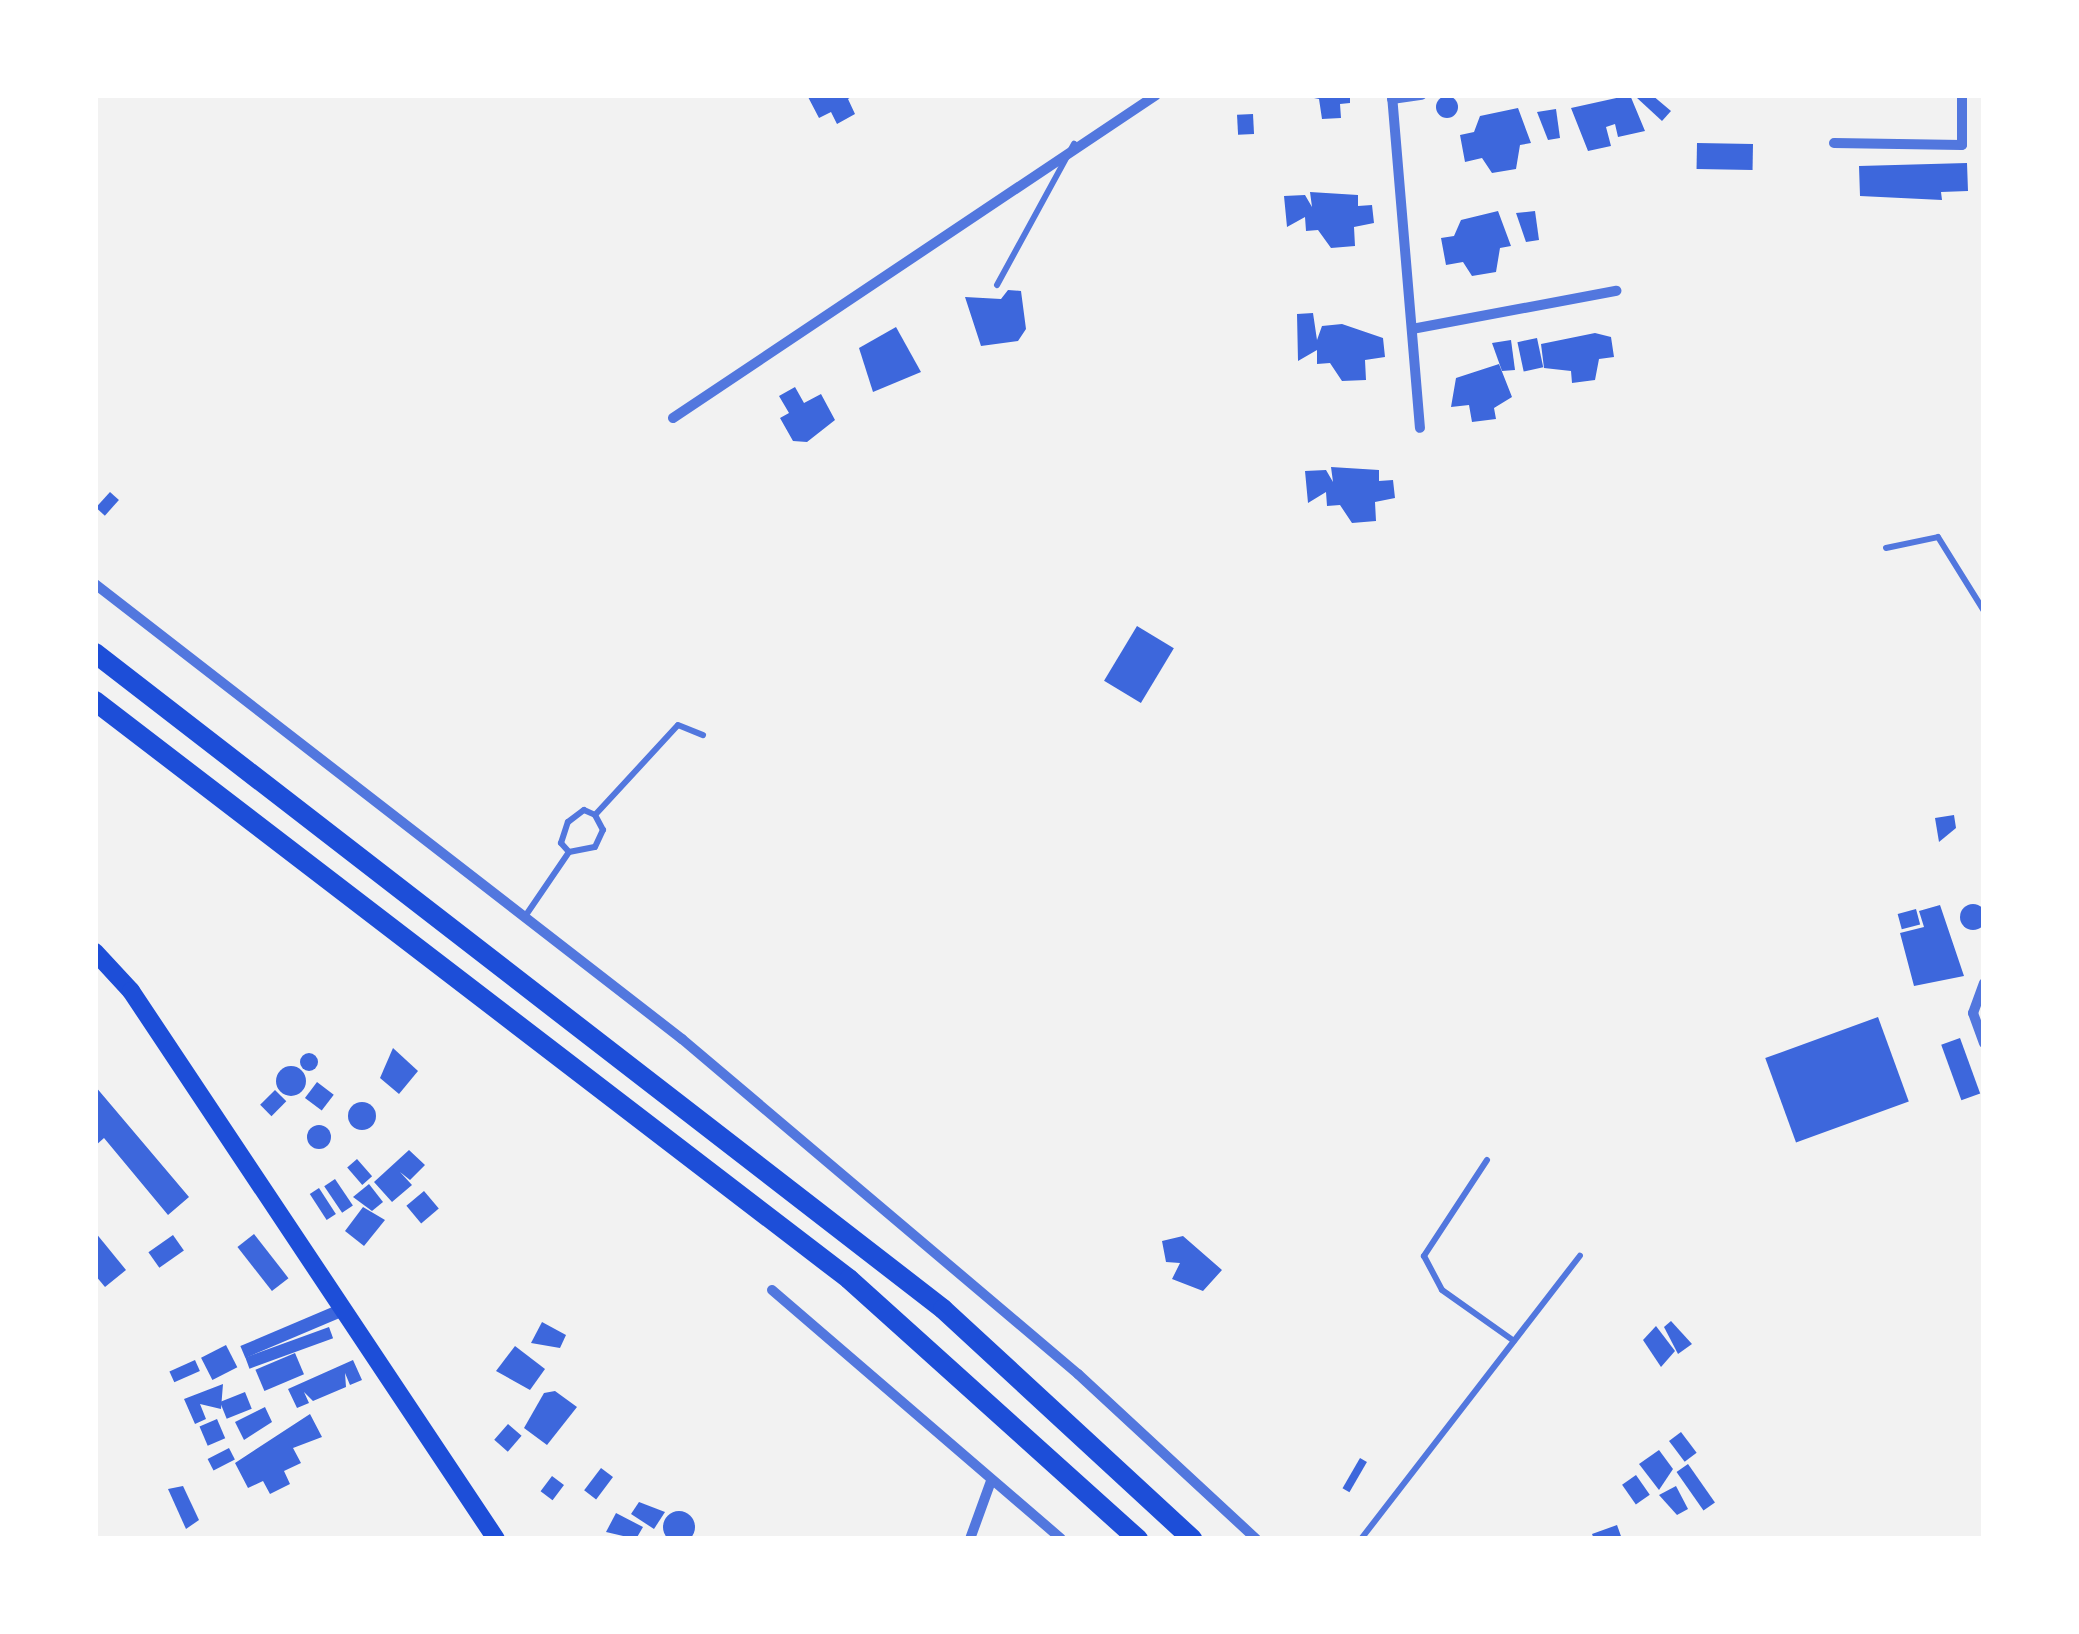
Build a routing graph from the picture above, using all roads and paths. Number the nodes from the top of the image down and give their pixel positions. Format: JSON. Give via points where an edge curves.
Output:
{"nodes":[{"id":1,"x":1156,"y":95,"type":"edge"},
{"id":2,"x":1422,"y":95,"type":"edge"},
{"id":3,"x":1962,"y":95,"type":"edge"},
{"id":4,"x":1392,"y":97,"type":"edge"},
{"id":5,"x":1074,"y":144,"type":"junction"},
{"id":6,"x":1834,"y":144,"type":"dead end"},
{"id":7,"x":997,"y":285,"type":"dead end"},
{"id":8,"x":1616,"y":291,"type":"dead end"},
{"id":9,"x":1412,"y":329,"type":"junction"},
{"id":10,"x":673,"y":418,"type":"dead end"},
{"id":11,"x":1420,"y":428,"type":"dead end"},
{"id":12,"x":1886,"y":548,"type":"dead end"},
{"id":13,"x":95,"y":584,"type":"edge"},
{"id":14,"x":1984,"y":611,"type":"edge"},
{"id":15,"x":95,"y":654,"type":"edge"},
{"id":16,"x":95,"y":701,"type":"edge"},
{"id":17,"x":703,"y":734,"type":"dead end"},
{"id":18,"x":595,"y":815,"type":"junction"},
{"id":19,"x":568,"y":852,"type":"junction"},
{"id":20,"x":526,"y":915,"type":"junction"},
{"id":21,"x":95,"y":952,"type":"edge"},
{"id":22,"x":1984,"y":983,"type":"edge"},
{"id":23,"x":1984,"y":1044,"type":"edge"},
{"id":24,"x":1487,"y":1160,"type":"dead end"},
{"id":25,"x":1580,"y":1256,"type":"dead end"},
{"id":26,"x":772,"y":1290,"type":"dead end"},
{"id":27,"x":1514,"y":1341,"type":"junction"},
{"id":28,"x":992,"y":1481,"type":"junction"},
{"id":29,"x":496,"y":1539,"type":"edge"},
{"id":30,"x":970,"y":1539,"type":"edge"},
{"id":31,"x":1061,"y":1539,"type":"edge"},
{"id":32,"x":1138,"y":1539,"type":"edge"},
{"id":33,"x":1192,"y":1539,"type":"edge"},
{"id":34,"x":1256,"y":1539,"type":"edge"},
{"id":35,"x":1360,"y":1539,"type":"edge"}],
"edges":[{"from":1,"to":5,"type":"street"},
{"from":2,"to":4,"type":"street"},
{"from":3,"to":6,"type":"street","via":[[1962,145]]},
{"from":4,"to":9,"type":"street"},
{"from":5,"to":7,"type":"lane"},
{"from":5,"to":10,"type":"street"},
{"from":8,"to":9,"type":"street"},
{"from":9,"to":11,"type":"street"},
{"from":12,"to":14,"type":"lane","via":[[1938,537]]},
{"from":13,"to":20,"type":"street"},
{"from":15,"to":33,"type":"highway","via":[[942,1309]]},
{"from":16,"to":32,"type":"highway","via":[[849,1279]]},
{"from":17,"to":18,"type":"lane","via":[[678,726]]},
{"from":18,"to":19,"type":"lane","via":[[603,830],[595,847]]},
{"from":18,"to":19,"type":"lane","via":[[584,810],[568,822],[561,843]]},
{"from":19,"to":20,"type":"lane"},
{"from":20,"to":34,"type":"street","via":[[1078,1374]]},
{"from":21,"to":29,"type":"main road","via":[[132,990]]},
{"from":22,"to":23,"type":"street","via":[[1973,1013]]},
{"from":24,"to":27,"type":"lane","via":[[1424,1256],[1442,1290]]},
{"from":25,"to":27,"type":"lane"},
{"from":26,"to":28,"type":"street"},
{"from":27,"to":35,"type":"lane"},
{"from":28,"to":30,"type":"street"},
{"from":28,"to":31,"type":"street"}]}
